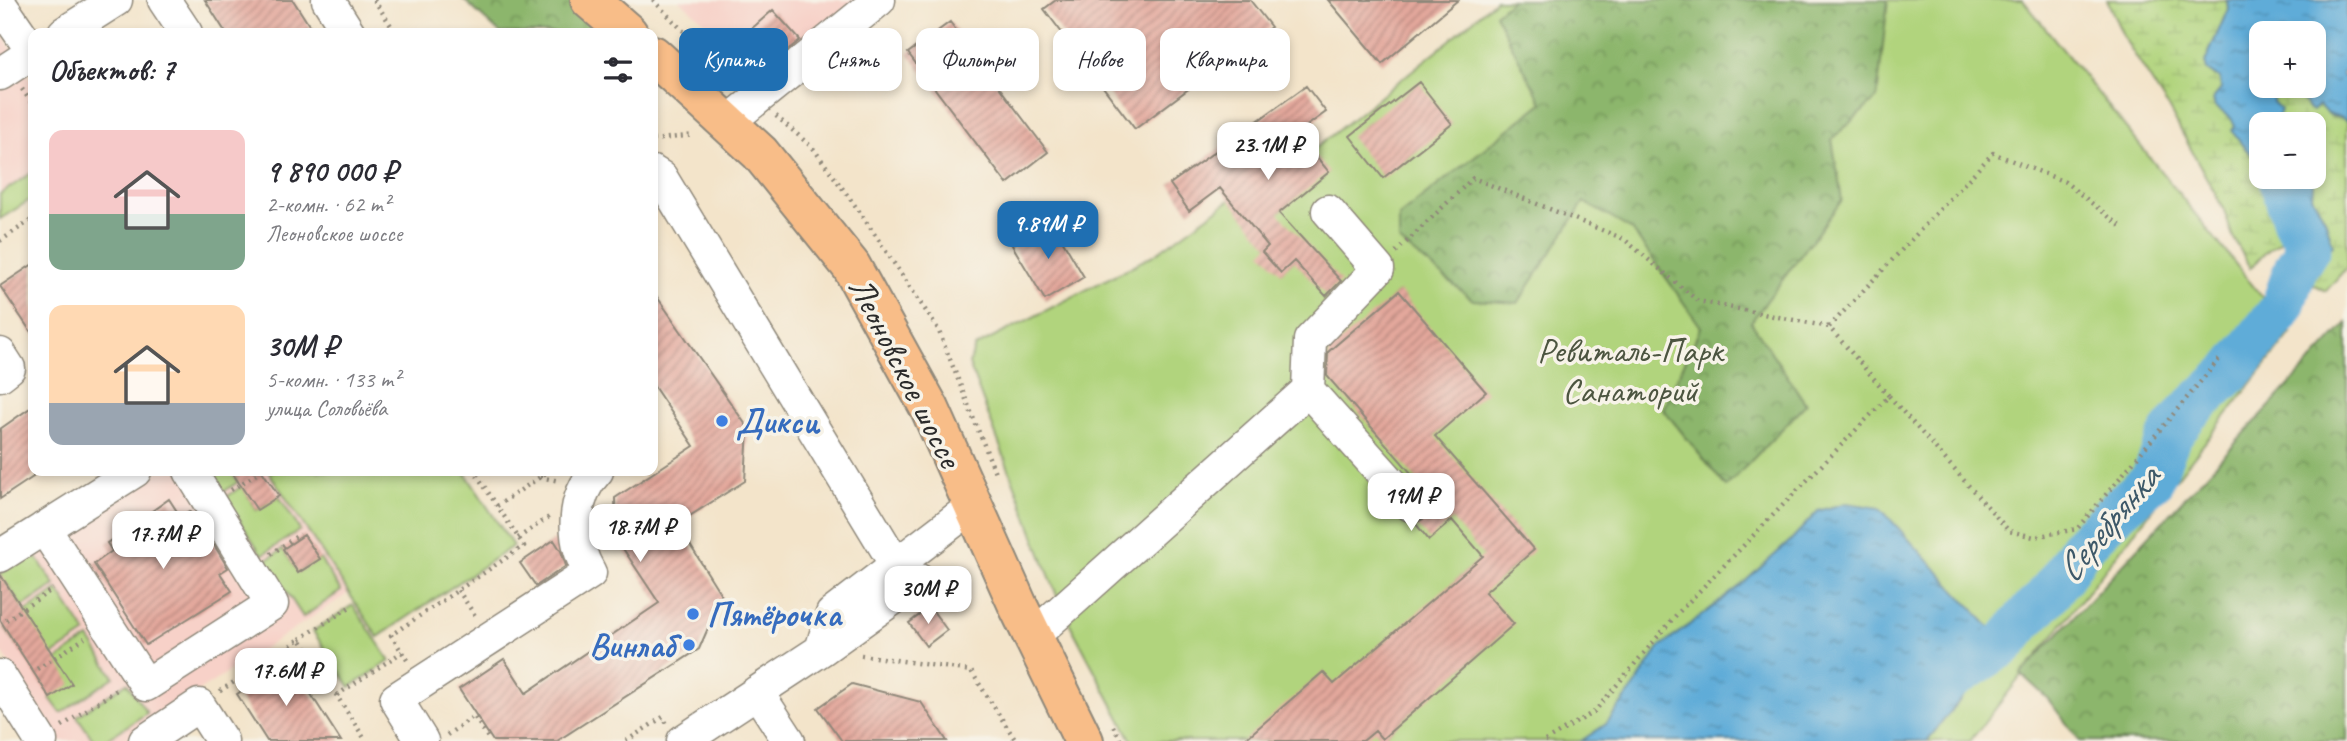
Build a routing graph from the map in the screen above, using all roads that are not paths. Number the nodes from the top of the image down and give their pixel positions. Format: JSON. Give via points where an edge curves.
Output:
{"nodes":[{"id":1,"x":116,"y":0,"type":"edge"},
{"id":2,"x":164,"y":0,"type":"edge"},
{"id":3,"x":328,"y":0,"type":"edge"},
{"id":4,"x":590,"y":0,"type":"edge"},
{"id":5,"x":879,"y":0,"type":"edge"},
{"id":6,"x":0,"y":4,"type":"edge"},
{"id":7,"x":72,"y":28,"type":"edge"},
{"id":8,"x":183,"y":28,"type":"edge"},
{"id":9,"x":346,"y":28,"type":"edge"},
{"id":10,"x":622,"y":28,"type":"edge"},
{"id":11,"x":28,"y":46,"type":"edge"},
{"id":12,"x":28,"y":56,"type":"edge"},
{"id":13,"x":658,"y":67,"type":"edge"},
{"id":14,"x":0,"y":74,"type":"edge"},
{"id":15,"x":714,"y":128,"type":"junction"},
{"id":16,"x":658,"y":175,"type":"edge"},
{"id":17,"x":1328,"y":211,"type":"dead end"},
{"id":18,"x":0,"y":354,"type":"edge"},
{"id":19,"x":0,"y":374,"type":"edge"},
{"id":20,"x":1308,"y":390,"type":"junction"},
{"id":21,"x":127,"y":476,"type":"edge"},
{"id":22,"x":193,"y":476,"type":"edge"},
{"id":23,"x":593,"y":476,"type":"edge"},
{"id":24,"x":1411,"y":505,"type":"dead end"},
{"id":25,"x":973,"y":506,"type":"junction"},
{"id":26,"x":44,"y":528,"type":"junction"},
{"id":27,"x":0,"y":556,"type":"edge"},
{"id":28,"x":907,"y":573,"type":"junction"},
{"id":29,"x":1033,"y":636,"type":"junction"},
{"id":30,"x":0,"y":676,"type":"edge"},
{"id":31,"x":757,"y":692,"type":"junction"},
{"id":32,"x":51,"y":734,"type":"edge"},
{"id":33,"x":678,"y":737,"type":"edge"},
{"id":34,"x":145,"y":741,"type":"edge"},
{"id":35,"x":222,"y":741,"type":"edge"},
{"id":36,"x":422,"y":741,"type":"edge"},
{"id":37,"x":789,"y":741,"type":"edge"},
{"id":38,"x":1084,"y":741,"type":"edge"}],
"edges":[{"from":1,"to":7,"type":"street"},
{"from":2,"to":8,"type":"street"},
{"from":3,"to":9,"type":"street"},
{"from":4,"to":10,"type":"main road"},
{"from":5,"to":15,"type":"street"},
{"from":6,"to":11,"type":"street"},
{"from":12,"to":14,"type":"street"},
{"from":13,"to":15,"type":"main road","name":"Леоновское шоссе"},
{"from":15,"to":25,"type":"main road","name":"Леоновское шоссе","via":[[760,153],[851,266],[930,410]]},
{"from":16,"to":28,"type":"street"},
{"from":17,"to":20,"type":"street","via":[[1378,269],[1310,340]]},
{"from":18,"to":19,"type":"street","via":[[9,369]]},
{"from":20,"to":24,"type":"street"},
{"from":20,"to":29,"type":"street"},
{"from":21,"to":26,"type":"street"},
{"from":22,"to":26,"type":"street","via":[[272,604],[146,685]]},
{"from":23,"to":36,"type":"street","via":[[578,509],[577,534],[590,573],[396,699]]},
{"from":25,"to":28,"type":"street"},
{"from":25,"to":29,"type":"main road","name":"Леоновское шоссе"},
{"from":26,"to":27,"type":"street"},
{"from":28,"to":31,"type":"street","via":[[831,614],[821,650]]},
{"from":29,"to":38,"type":"main road","name":"Леоновское шоссе"},
{"from":30,"to":32,"type":"street"},
{"from":31,"to":33,"type":"street"},
{"from":31,"to":37,"type":"street"},
{"from":34,"to":35,"type":"street","via":[[199,705]]}]}
